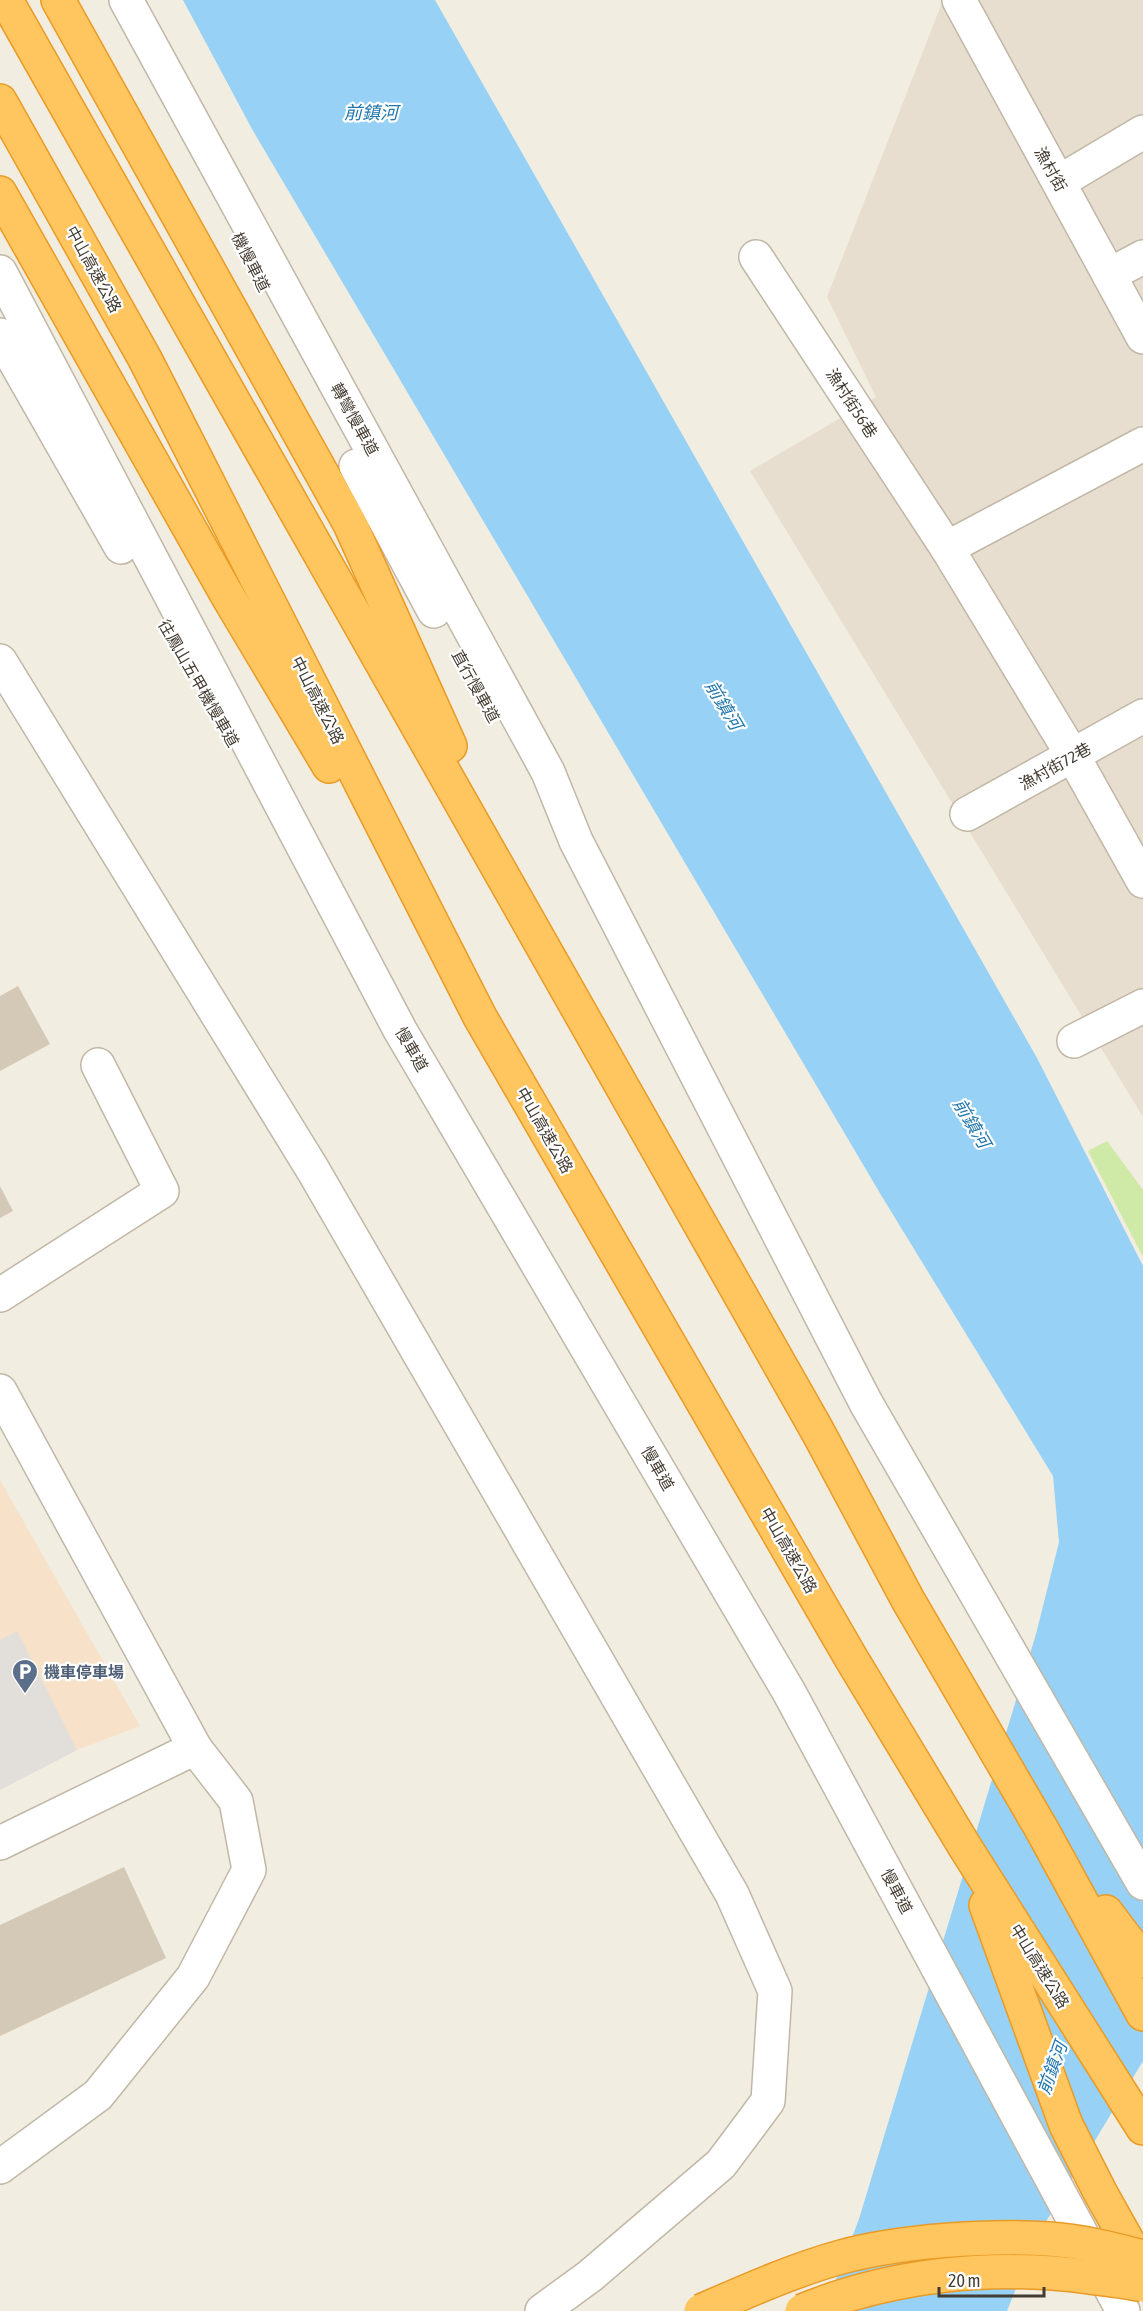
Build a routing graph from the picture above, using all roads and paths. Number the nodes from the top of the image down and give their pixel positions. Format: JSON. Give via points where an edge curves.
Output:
{"nodes":[{"id":1,"x":6,"y":0,"type":"edge"},
{"id":2,"x":58,"y":0,"type":"edge"},
{"id":3,"x":117,"y":0,"type":"edge"},
{"id":4,"x":126,"y":0,"type":"edge"},
{"id":5,"x":959,"y":0,"type":"edge"},
{"id":6,"x":0,"y":101,"type":"edge"},
{"id":7,"x":1143,"y":132,"type":"edge"},
{"id":8,"x":1059,"y":182,"type":"junction"},
{"id":9,"x":0,"y":192,"type":"edge"},
{"id":10,"x":756,"y":257,"type":"dead end"},
{"id":11,"x":1143,"y":257,"type":"edge"},
{"id":12,"x":0,"y":272,"type":"edge"},
{"id":13,"x":1109,"y":275,"type":"junction"},
{"id":14,"x":0,"y":335,"type":"edge"},
{"id":15,"x":1143,"y":338,"type":"edge"},
{"id":16,"x":1143,"y":444,"type":"edge"},
{"id":17,"x":386,"y":524,"type":"joint"},
{"id":18,"x":947,"y":548,"type":"junction"},
{"id":19,"x":0,"y":661,"type":"edge"},
{"id":20,"x":1143,"y":716,"type":"edge"},
{"id":21,"x":1073,"y":756,"type":"junction"},
{"id":22,"x":967,"y":814,"type":"dead end"},
{"id":23,"x":576,"y":841,"type":"junction"},
{"id":24,"x":1143,"y":881,"type":"edge"},
{"id":25,"x":533,"y":931,"type":"junction"},
{"id":26,"x":1143,"y":1006,"type":"edge"},
{"id":27,"x":480,"y":1017,"type":"junction"},
{"id":28,"x":400,"y":1030,"type":"junction"},
{"id":29,"x":1074,"y":1041,"type":"dead end"},
{"id":30,"x":98,"y":1065,"type":"dead end"},
{"id":31,"x":0,"y":1295,"type":"edge"},
{"id":32,"x":0,"y":1391,"type":"edge"},
{"id":33,"x":195,"y":1748,"type":"junction"},
{"id":34,"x":1041,"y":1828,"type":"junction"},
{"id":35,"x":0,"y":1843,"type":"edge"},
{"id":36,"x":965,"y":1847,"type":"junction"},
{"id":37,"x":1143,"y":1883,"type":"edge"},
{"id":38,"x":1143,"y":1961,"type":"edge"},
{"id":39,"x":1143,"y":2014,"type":"edge"},
{"id":40,"x":1143,"y":2128,"type":"edge"},
{"id":41,"x":0,"y":2167,"type":"edge"},
{"id":42,"x":1143,"y":2257,"type":"edge"},
{"id":43,"x":1143,"y":2269,"type":"edge"},
{"id":44,"x":1143,"y":2285,"type":"edge"},
{"id":45,"x":542,"y":2311,"type":"edge"},
{"id":46,"x":701,"y":2311,"type":"edge"},
{"id":47,"x":802,"y":2311,"type":"edge"},
{"id":48,"x":1123,"y":2311,"type":"edge"}],
"edges":[{"from":1,"to":25,"type":"highway"},
{"from":2,"to":25,"type":"highway","via":[[350,524]]},
{"from":3,"to":17,"type":"street","name":"機慢車道"},
{"from":4,"to":23,"type":"street","name":"轉彎慢車道","via":[[548,772]]},
{"from":5,"to":8,"type":"street","name":"漁村街"},
{"from":6,"to":27,"type":"highway","name":"中山高速公路","via":[[145,359]]},
{"from":7,"to":8,"type":"street"},
{"from":8,"to":13,"type":"street","name":"漁村街"},
{"from":9,"to":27,"type":"highway","via":[[226,593]]},
{"from":10,"to":18,"type":"street","name":"漁村街56巷"},
{"from":11,"to":13,"type":"street"},
{"from":12,"to":28,"type":"street","name":"慢車道"},
{"from":13,"to":15,"type":"street","name":"漁村街"},
{"from":14,"to":28,"type":"street","name":"往鳳山五甲機慢車道"},
{"from":16,"to":18,"type":"street"},
{"from":17,"to":23,"type":"street","name":"直行慢車道","via":[[531,784]]},
{"from":18,"to":21,"type":"street","name":"漁村街56巷"},
{"from":19,"to":45,"type":"street","via":[[313,1170],[732,1894],[775,1991],[768,2101],[721,2164],[590,2276]]},
{"from":20,"to":21,"type":"street","name":"漁村街72巷"},
{"from":21,"to":22,"type":"street","name":"漁村街72巷"},
{"from":21,"to":24,"type":"street","name":"漁村街56巷"},
{"from":23,"to":37,"type":"street","via":[[866,1403]]},
{"from":25,"to":34,"type":"highway","via":[[812,1422],[908,1600]]},
{"from":26,"to":29,"type":"street"},
{"from":27,"to":36,"type":"highway","name":"中山高速公路","via":[[851,1658]]},
{"from":28,"to":48,"type":"street","name":"慢車道","via":[[789,1692]]},
{"from":30,"to":31,"type":"street","via":[[162,1191]]},
{"from":32,"to":33,"type":"street"},
{"from":33,"to":35,"type":"street"},
{"from":33,"to":41,"type":"street","via":[[236,1801],[249,1870],[193,1977],[98,2095]]},
{"from":34,"to":38,"type":"highway"},
{"from":34,"to":39,"type":"highway"},
{"from":36,"to":40,"type":"highway","name":"中山高速公路"},
{"from":36,"to":43,"type":"highway","via":[[1066,2125]]},
{"from":42,"to":46,"type":"highway","bridge":true,"via":[[1050,2239],[880,2248],[840,2257]]},
{"from":44,"to":47,"type":"highway","bridge":true,"via":[[1042,2272],[978,2271],[888,2284],[833,2298]]}]}
